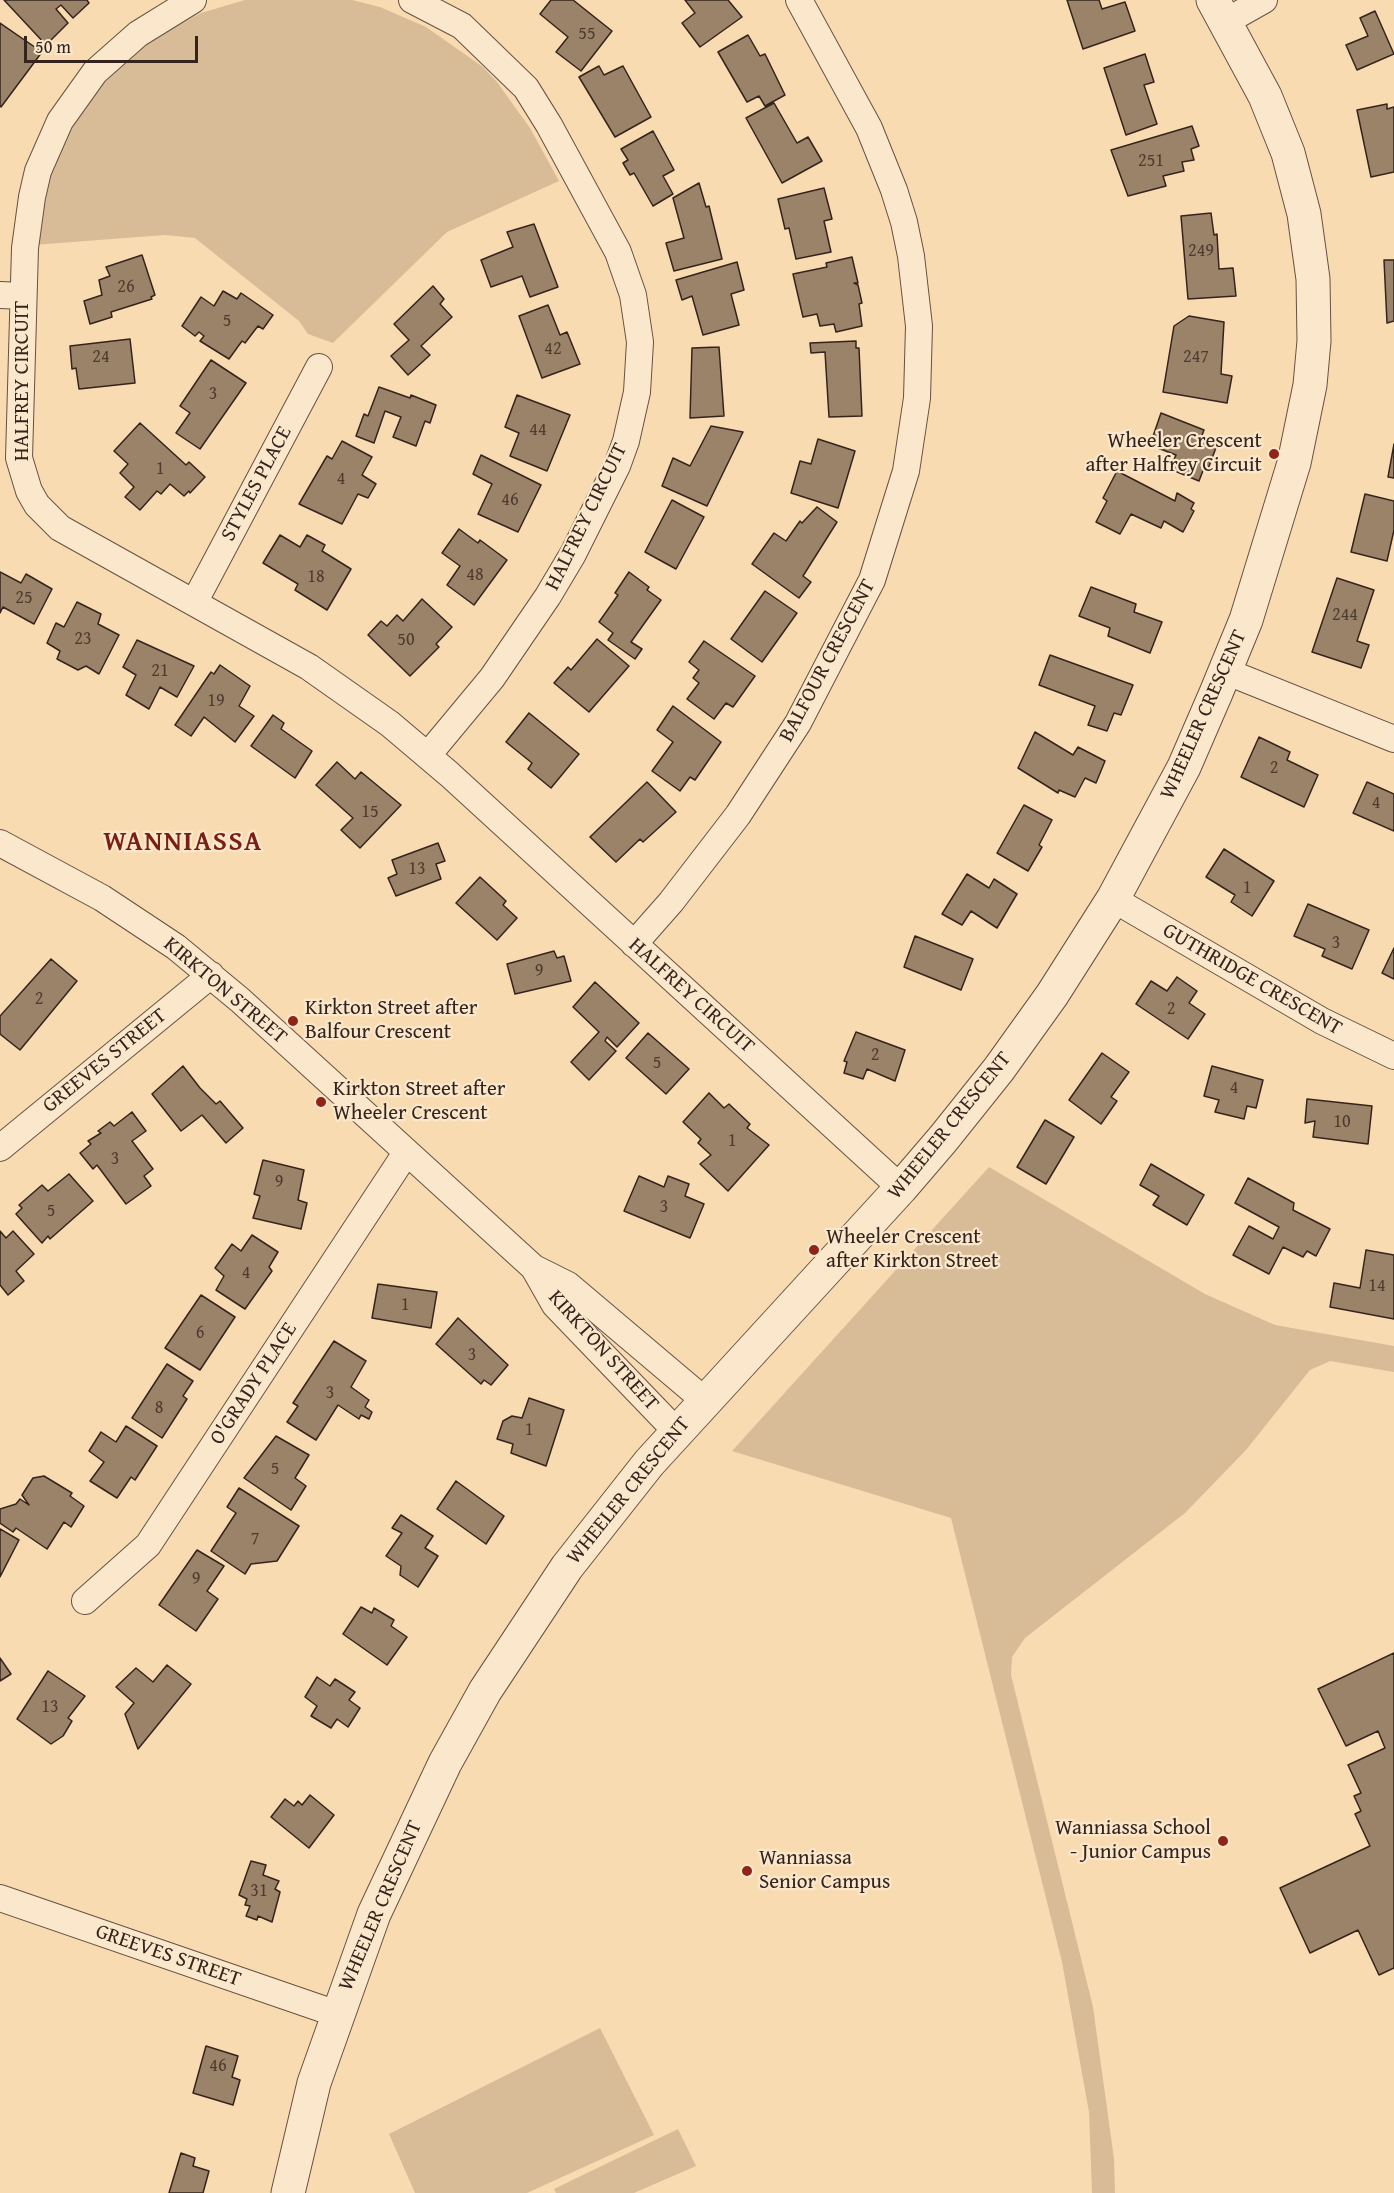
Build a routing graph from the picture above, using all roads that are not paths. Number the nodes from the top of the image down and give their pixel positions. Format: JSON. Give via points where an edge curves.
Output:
{"nodes":[{"id":1,"x":193,"y":0,"type":"edge"},
{"id":2,"x":412,"y":0,"type":"edge"},
{"id":3,"x":799,"y":0,"type":"edge"},
{"id":4,"x":1264,"y":0,"type":"edge"},
{"id":5,"x":1219,"y":11,"type":"edge"},
{"id":6,"x":12,"y":296,"type":"edge"},
{"id":7,"x":319,"y":367,"type":"dead end"},
{"id":8,"x":195,"y":601,"type":"junction"},
{"id":9,"x":1225,"y":671,"type":"junction"},
{"id":10,"x":1394,"y":739,"type":"edge"},
{"id":11,"x":428,"y":755,"type":"junction"},
{"id":12,"x":0,"y":843,"type":"edge"},
{"id":13,"x":1113,"y":899,"type":"junction"},
{"id":14,"x":634,"y":944,"type":"junction"},
{"id":15,"x":211,"y":975,"type":"junction"},
{"id":16,"x":1394,"y":1056,"type":"edge"},
{"id":17,"x":0,"y":1148,"type":"edge"},
{"id":18,"x":406,"y":1153,"type":"junction"},
{"id":19,"x":901,"y":1188,"type":"junction"},
{"id":20,"x":534,"y":1268,"type":"junction"},
{"id":21,"x":704,"y":1400,"type":"junction"},
{"id":22,"x":676,"y":1431,"type":"junction"},
{"id":23,"x":85,"y":1601,"type":"dead end"},
{"id":24,"x":0,"y":1898,"type":"edge"},
{"id":25,"x":337,"y":2014,"type":"junction"},
{"id":26,"x":288,"y":2193,"type":"edge"}],
"edges":[{"from":1,"to":6,"type":"street","name":"HALFREY CIRCUIT","via":[[138,34],[95,72],[60,121],[38,171]]},
{"from":2,"to":11,"type":"street","name":"HALFREY CIRCUIT","via":[[462,26],[526,88],[618,252],[633,295],[640,342],[637,392],[626,441],[573,554],[492,678]]},
{"from":3,"to":14,"type":"street","name":"BALFOUR CRESCENT","via":[[869,128],[904,222],[918,326],[917,398],[906,471],[872,580],[798,723],[738,815]]},
{"from":4,"to":5,"type":"street"},
{"from":5,"to":9,"type":"street","name":"WHEELER CRESCENT","via":[[1265,96],[1291,164],[1313,279],[1314,341],[1310,385],[1294,463],[1246,620]]},
{"from":6,"to":8,"type":"street","name":"HALFREY CIRCUIT","via":[[20,459],[29,491],[60,528]]},
{"from":7,"to":8,"type":"street","name":"STYLES PLACE"},
{"from":8,"to":11,"type":"street","name":"HALFREY CIRCUIT","via":[[309,667]]},
{"from":9,"to":10,"type":"street"},
{"from":9,"to":13,"type":"street","name":"WHEELER CRESCENT","via":[[1184,767]]},
{"from":11,"to":14,"type":"street","name":"HALFREY CIRCUIT"},
{"from":12,"to":15,"type":"street","name":"KIRKTON STREET","via":[[102,898]]},
{"from":13,"to":16,"type":"street","name":"GUTHRIDGE CRESCENT","via":[[1322,1021]]},
{"from":13,"to":19,"type":"street","name":"WHEELER CRESCENT","via":[[1052,995],[989,1082]]},
{"from":14,"to":19,"type":"street","name":"HALFREY CIRCUIT"},
{"from":15,"to":17,"type":"street","name":"GREEVES STREET"},
{"from":15,"to":18,"type":"street","name":"KIRKTON STREET"},
{"from":18,"to":20,"type":"street","name":"KIRKTON STREET"},
{"from":18,"to":23,"type":"street","name":"O'GRADY PLACE","via":[[148,1545]]},
{"from":19,"to":21,"type":"street","name":"WHEELER CRESCENT"},
{"from":20,"to":21,"type":"street","name":"KIRKTON STREET","via":[[568,1284]]},
{"from":20,"to":22,"type":"street","name":"KIRKTON STREET","via":[[555,1305]]},
{"from":21,"to":22,"type":"street","name":"WHEELER CRESCENT"},
{"from":22,"to":25,"type":"street","name":"WHEELER CRESCENT","via":[[567,1567],[485,1691],[408,1838],[374,1914]]},
{"from":24,"to":25,"type":"street","name":"GREEVES STREET"},
{"from":25,"to":26,"type":"street","name":"WHEELER CRESCENT","via":[[314,2083]]}]}
